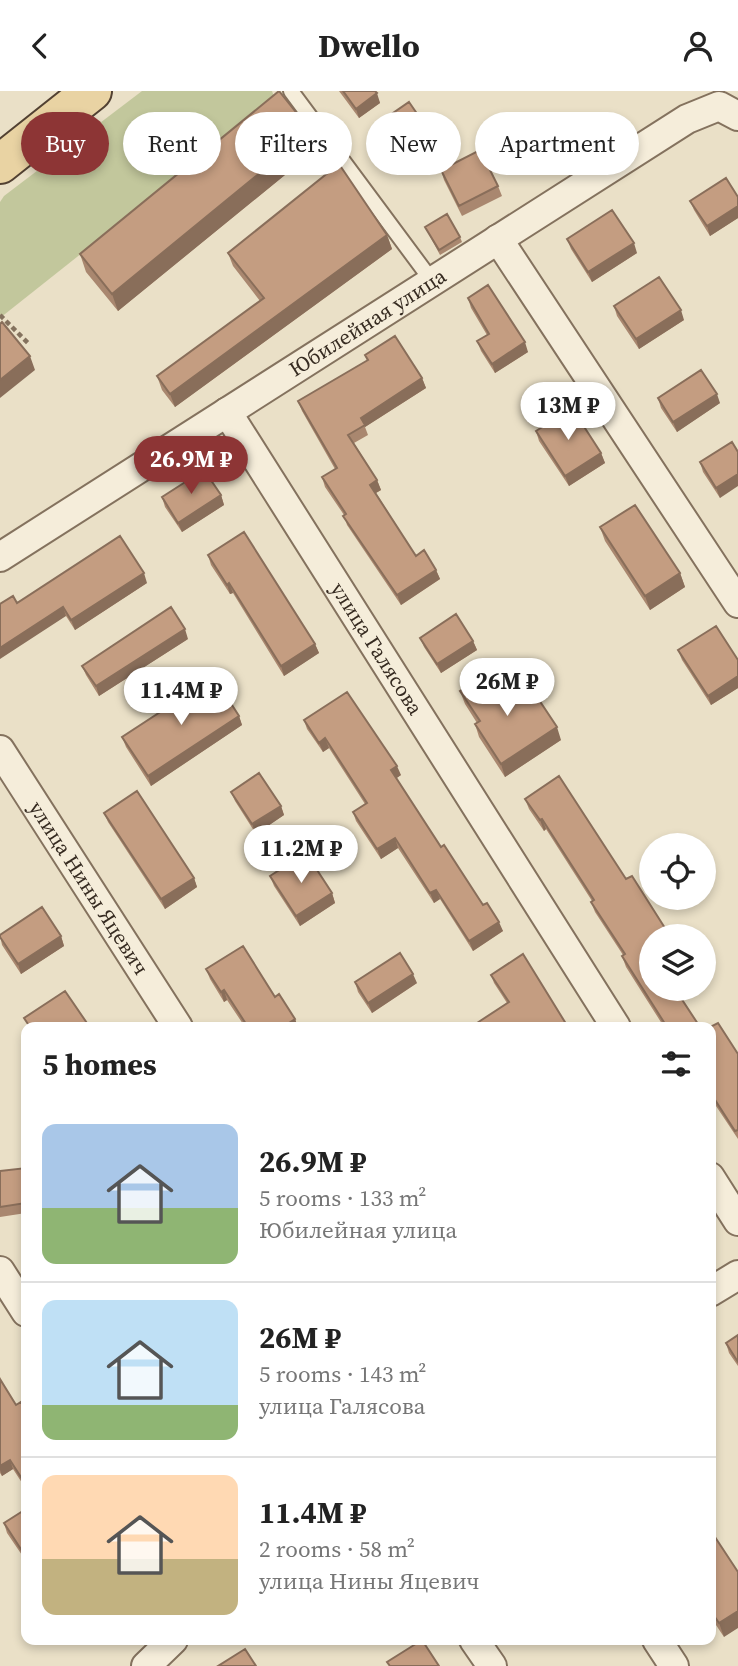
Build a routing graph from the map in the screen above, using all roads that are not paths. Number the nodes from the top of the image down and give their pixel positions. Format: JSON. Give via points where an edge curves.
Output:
{"nodes":[{"id":1,"x":92,"y":91,"type":"edge"},
{"id":2,"x":291,"y":91,"type":"edge"},
{"id":3,"x":738,"y":116,"type":"edge"},
{"id":4,"x":0,"y":164,"type":"edge"},
{"id":5,"x":498,"y":239,"type":"junction"},
{"id":6,"x":432,"y":281,"type":"junction"},
{"id":7,"x":227,"y":412,"type":"junction"},
{"id":8,"x":0,"y":557,"type":"edge"},
{"id":9,"x":738,"y":603,"type":"edge"},
{"id":10,"x":0,"y":750,"type":"edge"},
{"id":11,"x":174,"y":1022,"type":"edge"},
{"id":12,"x":613,"y":1022,"type":"edge"},
{"id":13,"x":716,"y":1186,"type":"edge"},
{"id":14,"x":738,"y":1221,"type":"edge"},
{"id":15,"x":0,"y":1271,"type":"edge"},
{"id":16,"x":738,"y":1275,"type":"edge"},
{"id":17,"x":716,"y":1288,"type":"edge"},
{"id":18,"x":21,"y":1304,"type":"edge"},
{"id":19,"x":169,"y":1645,"type":"edge"},
{"id":20,"x":477,"y":1645,"type":"edge"},
{"id":21,"x":660,"y":1645,"type":"edge"},
{"id":22,"x":151,"y":1665,"type":"edge"},
{"id":23,"x":492,"y":1666,"type":"edge"},
{"id":24,"x":674,"y":1666,"type":"edge"}],
"edges":[{"from":1,"to":4,"type":"main road"},
{"from":2,"to":6,"type":"lane"},
{"from":3,"to":5,"type":"street","name":"Юбилейная улица","via":[[719,106],[687,119]]},
{"from":5,"to":6,"type":"street","name":"Юбилейная улица"},
{"from":5,"to":9,"type":"street"},
{"from":6,"to":7,"type":"street","name":"Юбилейная улица"},
{"from":7,"to":8,"type":"street","name":"Юбилейная улица"},
{"from":7,"to":12,"type":"street","name":"улица Галясова"},
{"from":10,"to":11,"type":"street","name":"улица Нины Яцевич"},
{"from":13,"to":14,"type":"street"},
{"from":15,"to":18,"type":"street"},
{"from":16,"to":17,"type":"street"},
{"from":19,"to":22,"type":"street"},
{"from":20,"to":23,"type":"street"},
{"from":21,"to":24,"type":"street"}]}
